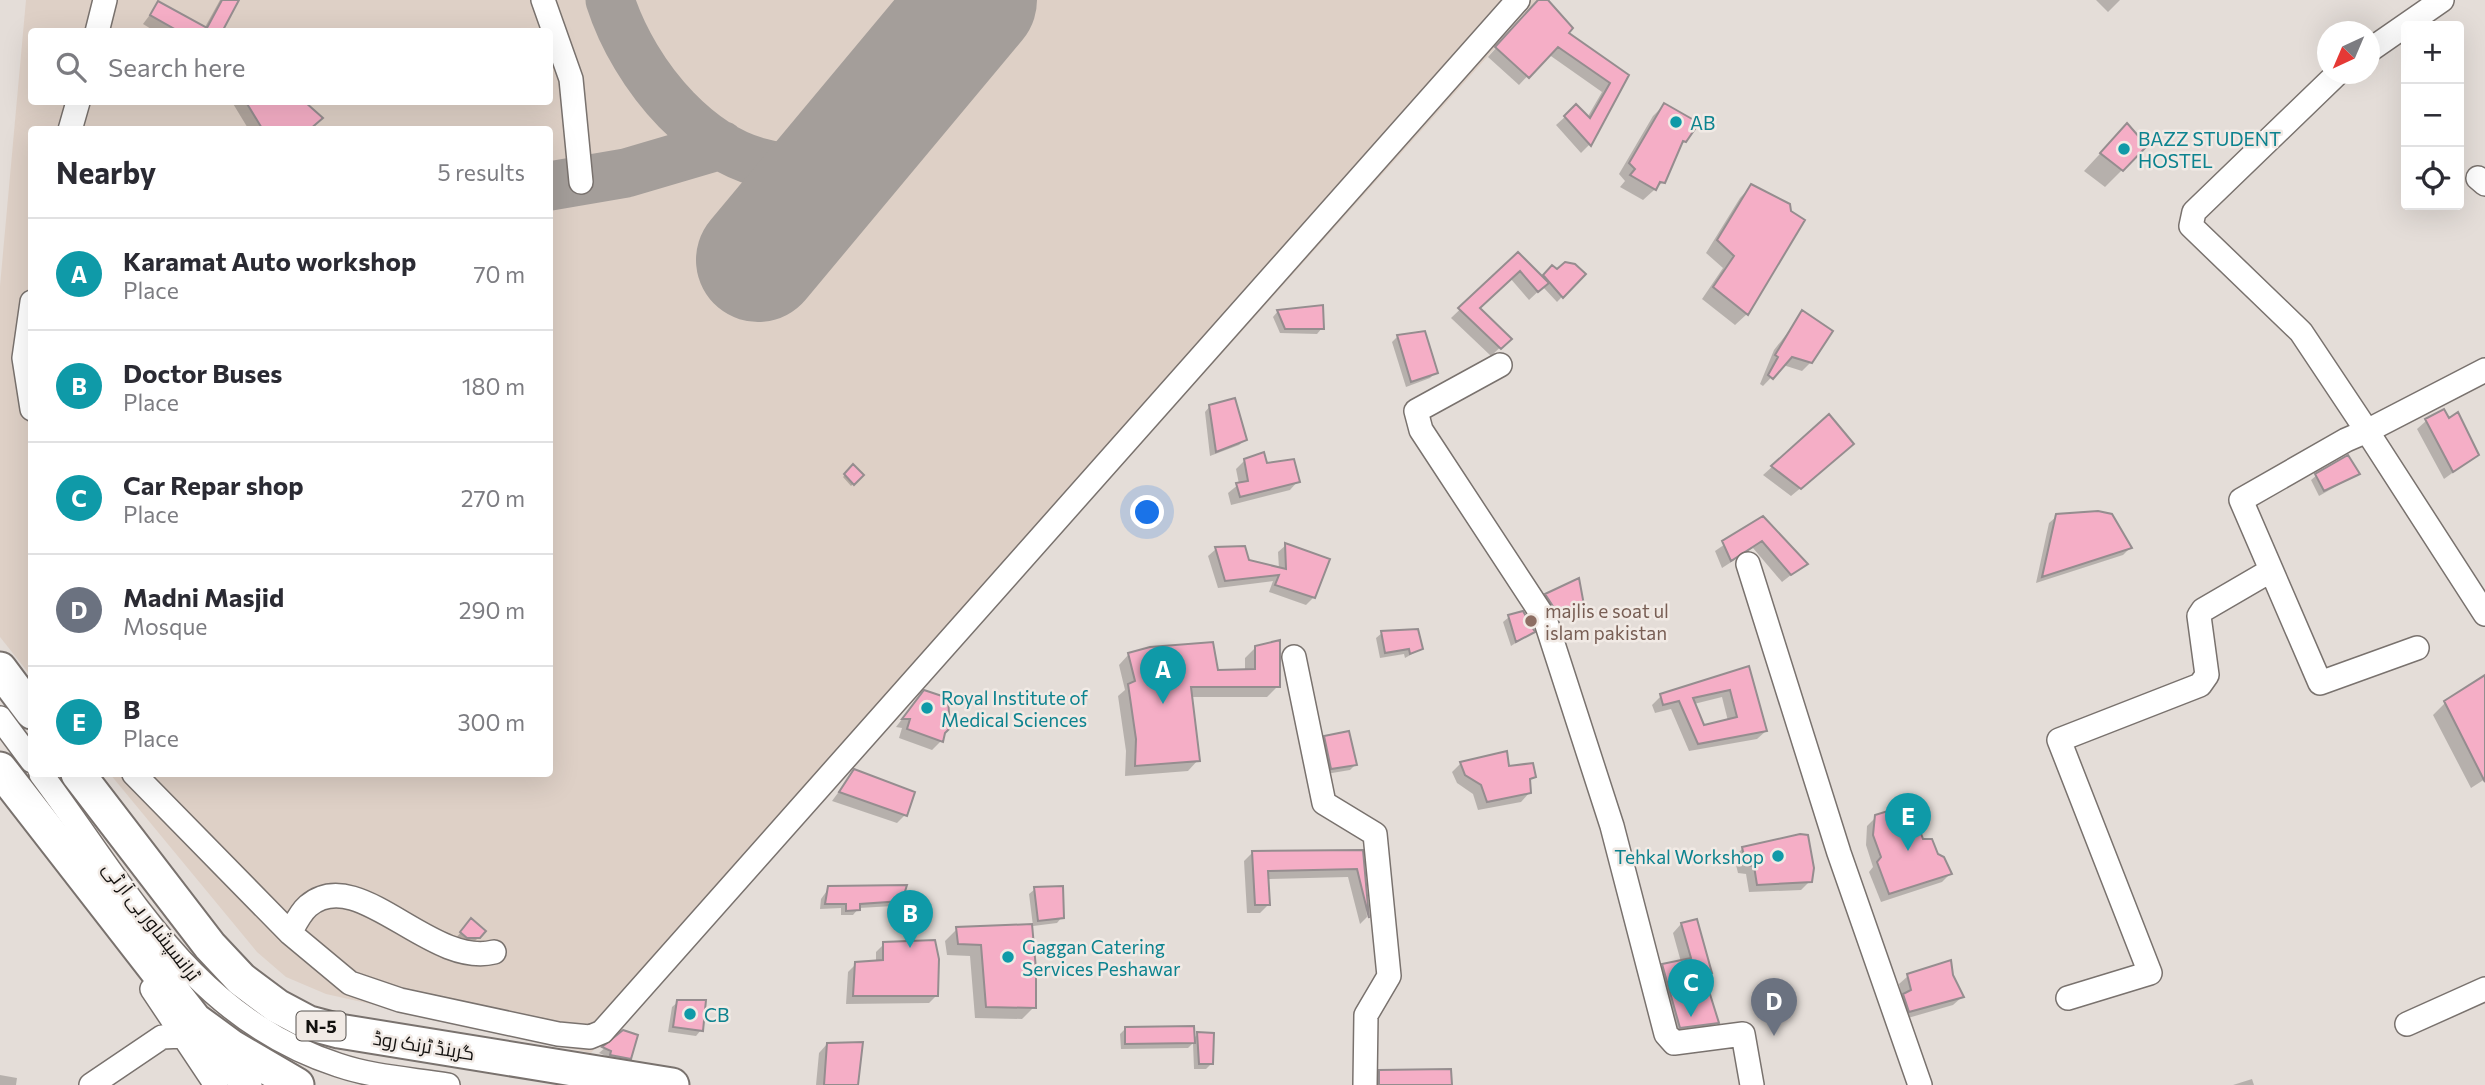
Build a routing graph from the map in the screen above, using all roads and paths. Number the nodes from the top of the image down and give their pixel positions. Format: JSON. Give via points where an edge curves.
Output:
{"nodes":[{"id":1,"x":105,"y":0,"type":"edge"},
{"id":2,"x":543,"y":0,"type":"edge"},
{"id":3,"x":1518,"y":0,"type":"edge"},
{"id":4,"x":2442,"y":0,"type":"edge"},
{"id":5,"x":98,"y":28,"type":"edge"},
{"id":6,"x":553,"y":28,"type":"edge"},
{"id":7,"x":553,"y":28,"type":"edge"},
{"id":8,"x":2380,"y":43,"type":"edge"},
{"id":9,"x":2327,"y":84,"type":"edge"},
{"id":10,"x":77,"y":105,"type":"edge"},
{"id":11,"x":71,"y":126,"type":"edge"},
{"id":12,"x":581,"y":182,"type":"dead end"},
{"id":13,"x":28,"y":330,"type":"edge"},
{"id":14,"x":1500,"y":365,"type":"dead end"},
{"id":15,"x":2485,"y":370,"type":"edge"},
{"id":16,"x":28,"y":384,"type":"edge"},
{"id":17,"x":2367,"y":431,"type":"junction"},
{"id":18,"x":1748,"y":564,"type":"dead end"},
{"id":19,"x":2270,"y":571,"type":"junction"},
{"id":20,"x":2485,"y":614,"type":"edge"},
{"id":21,"x":2417,"y":648,"type":"dead end"},
{"id":22,"x":1294,"y":657,"type":"dead end"},
{"id":23,"x":0,"y":669,"type":"edge"},
{"id":24,"x":28,"y":707,"type":"edge"},
{"id":25,"x":0,"y":719,"type":"edge"},
{"id":26,"x":28,"y":756,"type":"edge"},
{"id":27,"x":0,"y":769,"type":"edge"},
{"id":28,"x":43,"y":777,"type":"edge"},
{"id":29,"x":80,"y":777,"type":"edge"},
{"id":30,"x":137,"y":777,"type":"edge"},
{"id":31,"x":45,"y":830,"type":"junction"},
{"id":32,"x":290,"y":933,"type":"junction"},
{"id":33,"x":494,"y":952,"type":"dead end"},
{"id":34,"x":2485,"y":989,"type":"edge"},
{"id":35,"x":2068,"y":998,"type":"dead end"},
{"id":36,"x":2407,"y":1024,"type":"dead end"},
{"id":37,"x":184,"y":1036,"type":"junction"},
{"id":38,"x":91,"y":1085,"type":"edge"},
{"id":39,"x":216,"y":1085,"type":"edge"},
{"id":40,"x":250,"y":1085,"type":"edge"},
{"id":41,"x":298,"y":1085,"type":"edge"},
{"id":42,"x":448,"y":1085,"type":"edge"},
{"id":43,"x":672,"y":1085,"type":"edge"},
{"id":44,"x":1365,"y":1085,"type":"edge"},
{"id":45,"x":1752,"y":1085,"type":"edge"},
{"id":46,"x":1920,"y":1085,"type":"edge"}],
"edges":[{"from":1,"to":5,"type":"street"},
{"from":2,"to":7,"type":"street"},
{"from":3,"to":32,"type":"street","via":[[602,1032],[577,1037],[400,1000],[350,984]]},
{"from":4,"to":8,"type":"street"},
{"from":6,"to":12,"type":"street","via":[[571,79]]},
{"from":9,"to":17,"type":"street","via":[[2194,212],[2190,221],[2194,231],[2301,332]]},
{"from":10,"to":11,"type":"street"},
{"from":13,"to":16,"type":"street","via":[[24,358]]},
{"from":14,"to":45,"type":"street","via":[[1416,411],[1421,430],[1545,619],[1612,826],[1666,1034],[1674,1043],[1743,1034]]},
{"from":15,"to":17,"type":"street"},
{"from":17,"to":19,"type":"street","via":[[2241,500]]},
{"from":17,"to":20,"type":"street"},
{"from":18,"to":46,"type":"street","via":[[1839,853]]},
{"from":19,"to":21,"type":"street","via":[[2320,683]]},
{"from":19,"to":35,"type":"street","via":[[2199,616],[2207,675],[2200,685],[2059,740],[2150,973]]},
{"from":22,"to":44,"type":"street","via":[[1324,803],[1376,834],[1389,976],[1366,1015]]},
{"from":23,"to":24,"type":"highway"},
{"from":25,"to":26,"type":"street"},
{"from":27,"to":31,"type":"highway"},
{"from":28,"to":42,"type":"street","name":"ٹرانسپشاور بی آر ٹی","via":[[172,952],[227,1007],[280,1042],[338,1065]]},
{"from":29,"to":43,"type":"highway","name":"گرینڈ ٹرنک روڈ","number":"N-5","via":[[210,946],[241,979],[309,1023]]},
{"from":30,"to":32,"type":"street"},
{"from":31,"to":37,"type":"street"},
{"from":31,"to":41,"type":"highway","via":[[195,1020]]},
{"from":32,"to":33,"type":"street","via":[[308,906],[319,899],[358,897],[450,950]]},
{"from":34,"to":36,"type":"street"},
{"from":37,"to":38,"type":"street","via":[[162,1037]]},
{"from":37,"to":39,"type":"street"},
{"from":37,"to":40,"type":"street"}]}
